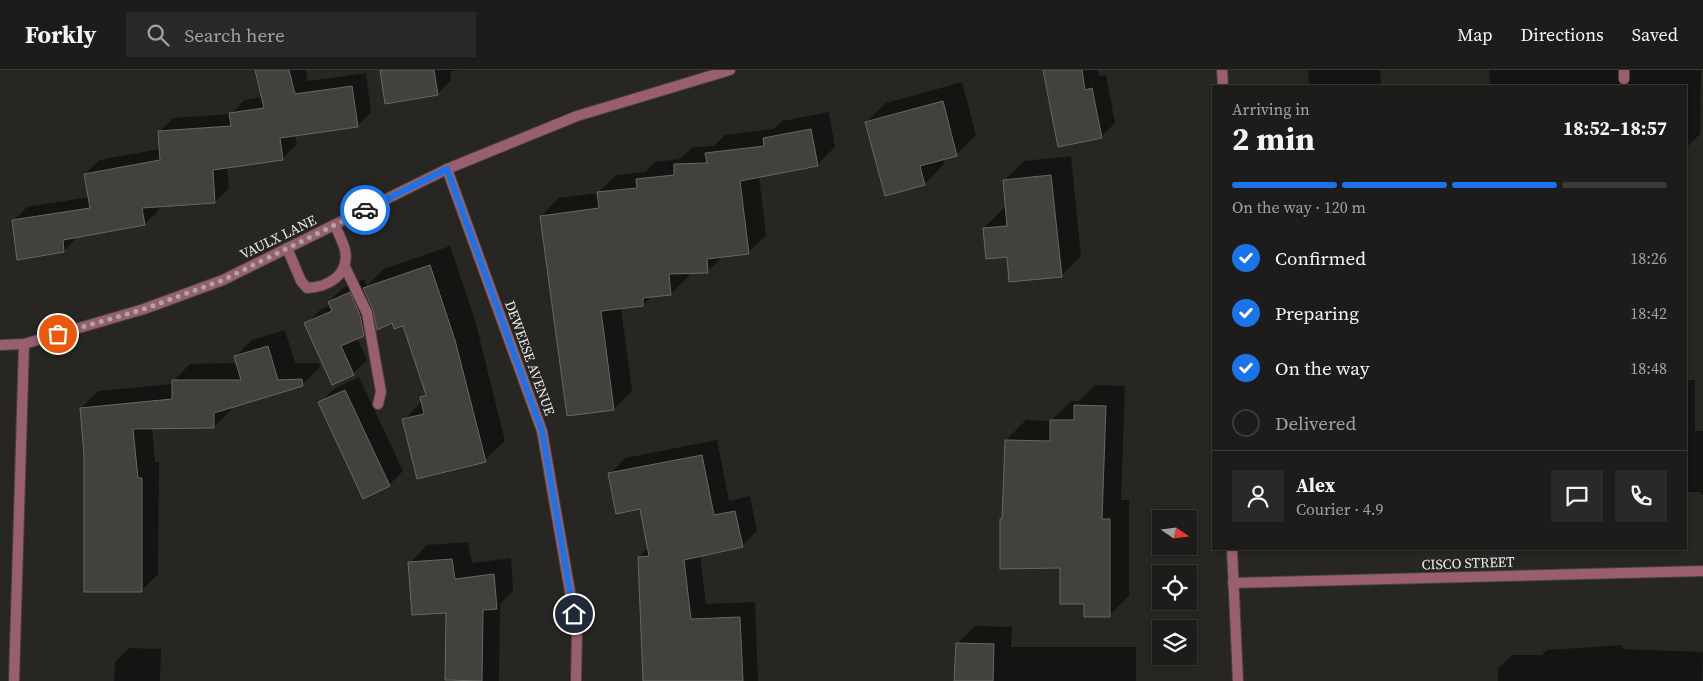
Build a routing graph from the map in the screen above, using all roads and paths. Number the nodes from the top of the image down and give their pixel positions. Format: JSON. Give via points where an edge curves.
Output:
{"nodes":[{"id":1,"x":730,"y":70,"type":"edge"},
{"id":2,"x":1222,"y":70,"type":"edge"},
{"id":3,"x":1223,"y":85,"type":"edge"},
{"id":4,"x":447,"y":169,"type":"junction"},
{"id":5,"x":334,"y":224,"type":"junction"},
{"id":6,"x":287,"y":248,"type":"junction"},
{"id":7,"x":345,"y":267,"type":"junction"},
{"id":8,"x":24,"y":344,"type":"junction"},
{"id":9,"x":0,"y":345,"type":"edge"},
{"id":10,"x":378,"y":404,"type":"dead end"},
{"id":11,"x":1232,"y":550,"type":"edge"},
{"id":12,"x":1703,"y":571,"type":"edge"},
{"id":13,"x":1233,"y":583,"type":"junction"},
{"id":14,"x":14,"y":681,"type":"edge"},
{"id":15,"x":576,"y":681,"type":"edge"},
{"id":16,"x":1238,"y":681,"type":"edge"}],
"edges":[{"from":1,"to":4,"type":"street","name":"VAULX LANE","via":[[577,116]]},
{"from":2,"to":3,"type":"street"},
{"from":4,"to":5,"type":"street","name":"VAULX LANE"},
{"from":4,"to":15,"type":"street","name":"DEWEESE AVENUE","via":[[542,431],[577,632]]},
{"from":5,"to":6,"type":"street","name":"VAULX LANE"},
{"from":5,"to":7,"type":"street","via":[[345,250]]},
{"from":6,"to":7,"type":"street","via":[[307,288],[329,283],[338,278]]},
{"from":6,"to":8,"type":"street","name":"VAULX LANE","via":[[223,280],[144,309]]},
{"from":7,"to":10,"type":"street","via":[[367,313],[381,392]]},
{"from":8,"to":9,"type":"street","name":"VAULX LANE"},
{"from":8,"to":14,"type":"street"},
{"from":11,"to":13,"type":"street"},
{"from":12,"to":13,"type":"street","name":"CISCO STREET"},
{"from":13,"to":16,"type":"street"}]}
